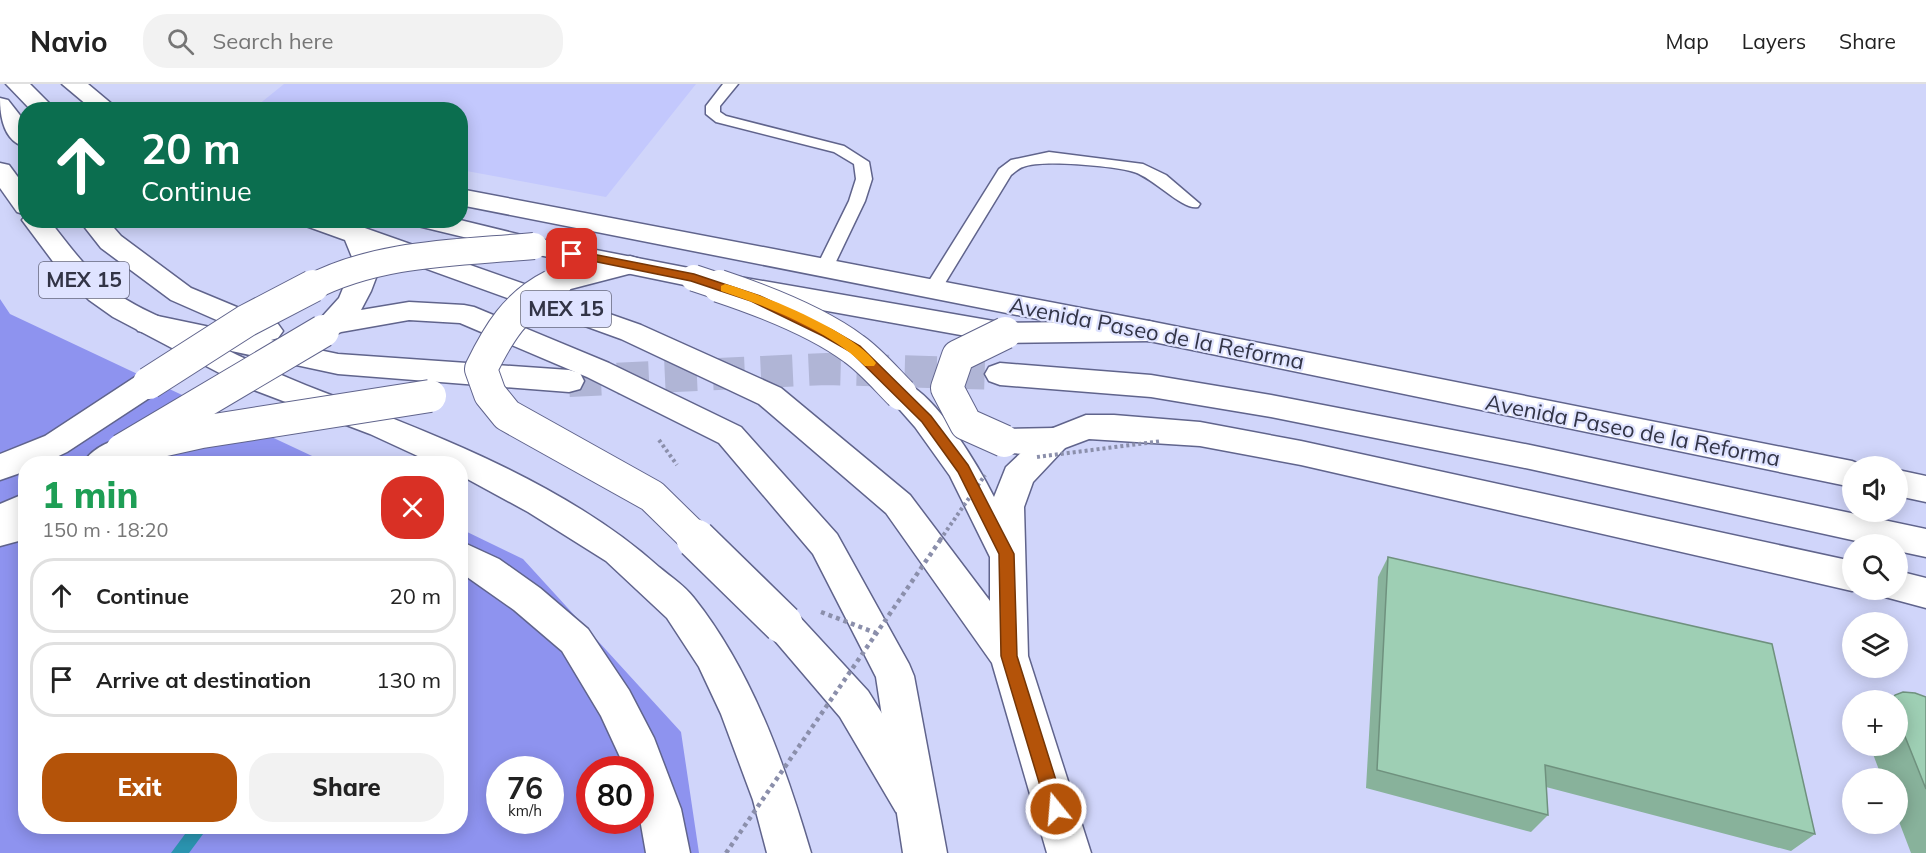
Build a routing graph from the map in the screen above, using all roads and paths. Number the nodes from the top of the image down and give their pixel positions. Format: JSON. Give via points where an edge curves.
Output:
{"nodes":[{"id":1,"x":17,"y":84,"type":"edge"},
{"id":2,"x":73,"y":84,"type":"edge"},
{"id":3,"x":731,"y":84,"type":"edge"},
{"id":4,"x":36,"y":102,"type":"edge"},
{"id":5,"x":97,"y":102,"type":"edge"},
{"id":6,"x":0,"y":105,"type":"edge"},
{"id":7,"x":18,"y":129,"type":"edge"},
{"id":8,"x":0,"y":170,"type":"edge"},
{"id":9,"x":18,"y":196,"type":"edge"},
{"id":10,"x":468,"y":199,"type":"edge"},
{"id":11,"x":1192,"y":204,"type":"dead end"},
{"id":12,"x":42,"y":228,"type":"edge"},
{"id":13,"x":99,"y":228,"type":"edge"},
{"id":14,"x":337,"y":228,"type":"edge"},
{"id":15,"x":460,"y":228,"type":"edge"},
{"id":16,"x":356,"y":235,"type":"junction"},
{"id":17,"x":534,"y":246,"type":"junction"},
{"id":18,"x":630,"y":265,"type":"junction"},
{"id":19,"x":825,"y":268,"type":"junction"},
{"id":20,"x":694,"y":278,"type":"junction"},
{"id":21,"x":933,"y":289,"type":"junction"},
{"id":22,"x":148,"y":324,"type":"junction"},
{"id":23,"x":328,"y":327,"type":"junction"},
{"id":24,"x":1149,"y":331,"type":"junction"},
{"id":25,"x":1005,"y":333,"type":"junction"},
{"id":26,"x":451,"y":371,"type":"junction"},
{"id":27,"x":1000,"y":374,"type":"tunnel mouth"},
{"id":28,"x":1054,"y":440,"type":"junction"},
{"id":29,"x":1162,"y":441,"type":"dead end"},
{"id":30,"x":1016,"y":450,"type":"junction"},
{"id":31,"x":28,"y":456,"type":"edge"},
{"id":32,"x":112,"y":456,"type":"edge"},
{"id":33,"x":114,"y":456,"type":"edge"},
{"id":34,"x":449,"y":456,"type":"edge"},
{"id":35,"x":18,"y":460,"type":"edge"},
{"id":36,"x":468,"y":464,"type":"edge"},
{"id":37,"x":0,"y":468,"type":"edge"},
{"id":38,"x":988,"y":472,"type":"dead end"},
{"id":39,"x":1842,"y":472,"type":"edge"},
{"id":40,"x":1908,"y":485,"type":"edge"},
{"id":41,"x":1926,"y":489,"type":"edge"},
{"id":42,"x":18,"y":510,"type":"edge"},
{"id":43,"x":0,"y":520,"type":"edge"},
{"id":44,"x":18,"y":527,"type":"edge"},
{"id":45,"x":0,"y":532,"type":"edge"},
{"id":46,"x":1926,"y":543,"type":"edge"},
{"id":47,"x":1006,"y":554,"type":"junction"},
{"id":48,"x":468,"y":559,"type":"edge"},
{"id":49,"x":1842,"y":574,"type":"edge"},
{"id":50,"x":1908,"y":588,"type":"edge"},
{"id":51,"x":1926,"y":593,"type":"edge"},
{"id":52,"x":1009,"y":656,"type":"junction"},
{"id":53,"x":915,"y":804,"type":"junction"},
{"id":54,"x":668,"y":853,"type":"edge"},
{"id":55,"x":726,"y":853,"type":"edge"},
{"id":56,"x":789,"y":853,"type":"edge"},
{"id":57,"x":925,"y":853,"type":"edge"},
{"id":58,"x":1069,"y":853,"type":"edge"}],
"edges":[{"from":1,"to":4,"type":"main road"},
{"from":2,"to":5,"type":"main road"},
{"from":3,"to":19,"type":"lane","via":[[713,106],[713,114],[721,119],[839,150],[861,162],[864,179]]},
{"from":6,"to":7,"type":"main road"},
{"from":8,"to":9,"type":"main road"},
{"from":10,"to":19,"type":"main road","name":"Avenida Paseo de la Reforma"},
{"from":11,"to":21,"type":"lane","via":[[1161,178],[1137,167],[1050,157],[1017,163],[1005,172]]},
{"from":12,"to":22,"type":"main road","number":"MEX 15","via":[[73,269],[99,294]]},
{"from":13,"to":26,"type":"main road","via":[[111,242],[181,294],[231,316],[307,346]]},
{"from":14,"to":16,"type":"main road","number":"MEX 15"},
{"from":15,"to":17,"type":"main road"},
{"from":16,"to":23,"type":"main road","via":[[368,262],[361,288]]},
{"from":16,"to":52,"type":"main road","number":"MEX 15","via":[[631,332],[770,396],[898,504]]},
{"from":17,"to":18,"type":"main road"},
{"from":17,"to":31,"type":"main road","bridge":true,"via":[[400,258],[336,274],[246,321],[56,444]]},
{"from":18,"to":20,"type":"main road"},
{"from":18,"to":53,"type":"main road","bridge":true,"via":[[559,283],[529,300],[510,319],[481,369],[490,394],[507,415],[652,495],[783,624],[854,704]]},
{"from":19,"to":21,"type":"main road","name":"Avenida Paseo de la Reforma"},
{"from":20,"to":25,"type":"main road","bridge":true},
{"from":20,"to":47,"type":"main road","bridge":true,"via":[[755,298],[855,349],[926,419],[963,469]]},
{"from":21,"to":24,"type":"main road","name":"Avenida Paseo de la Reforma"},
{"from":22,"to":26,"type":"main road","via":[[338,364]]},
{"from":22,"to":34,"type":"main road","number":"MEX 15","via":[[257,379]]},
{"from":23,"to":32,"type":"main road","bridge":true},
{"from":23,"to":53,"type":"main road","via":[[409,311],[464,314],[598,370],[730,435],[825,544],[895,676]]},
{"from":24,"to":25,"type":"main road"},
{"from":24,"to":39,"type":"main road","name":"Avenida Paseo de la Reforma"},
{"from":25,"to":30,"type":"main road","bridge":true,"via":[[958,356],[947,388],[966,424]]},
{"from":26,"to":33,"type":"main road","bridge":true,"via":[[569,381],[430,396],[202,432]]},
{"from":27,"to":46,"type":"main road","name":"Avenida Paseo de la Reforma","via":[[1151,386],[1271,406],[1530,457]]},
{"from":28,"to":30,"type":"main road"},
{"from":28,"to":47,"type":"main road","via":[[1018,476],[1007,507]]},
{"from":28,"to":49,"type":"main road","via":[[1086,428],[1200,434]]},
{"from":29,"to":30,"type":"path","bridge":true},
{"from":35,"to":37,"type":"main road","bridge":true},
{"from":36,"to":56,"type":"main road","number":"MEX 15","via":[[618,551],[680,608],[712,655],[740,711],[774,800]]},
{"from":38,"to":55,"type":"path","bridge":true},
{"from":40,"to":41,"type":"main road"},
{"from":42,"to":43,"type":"main road"},
{"from":44,"to":45,"type":"main road"},
{"from":47,"to":52,"type":"main road"},
{"from":48,"to":54,"type":"main road","via":[[527,599],[575,640],[640,751],[660,809]]},
{"from":50,"to":51,"type":"main road"},
{"from":52,"to":58,"type":"main road","number":"MEX 15"},
{"from":53,"to":57,"type":"main road"}]}
